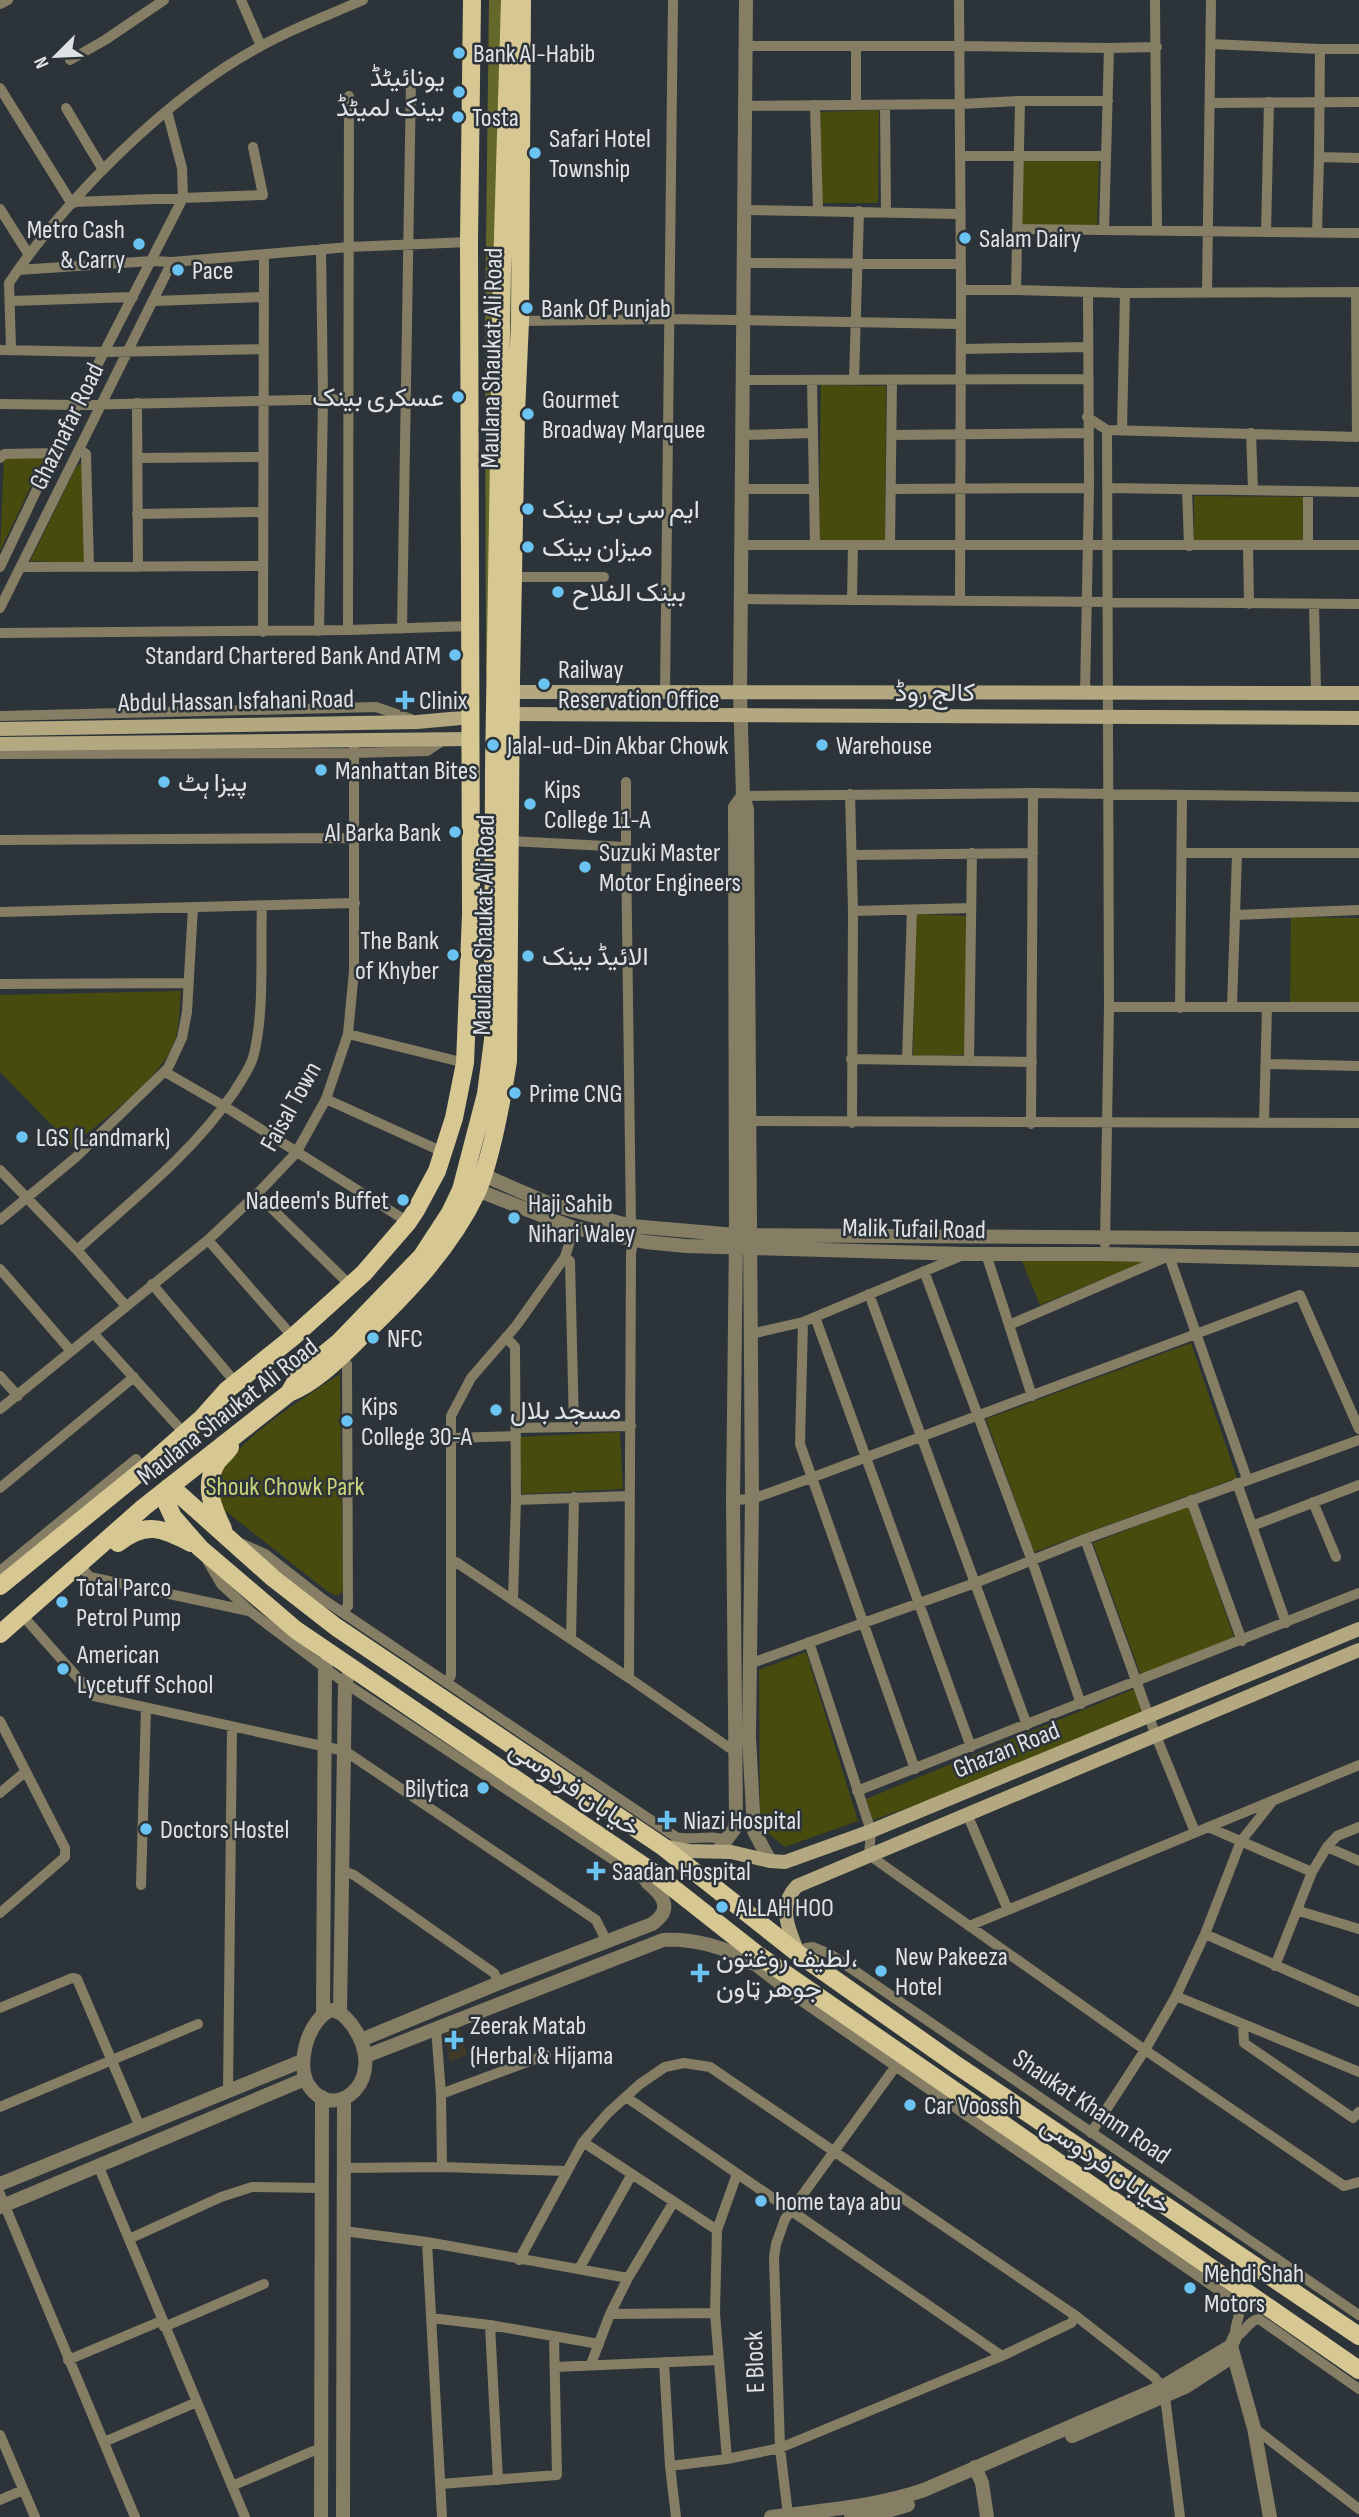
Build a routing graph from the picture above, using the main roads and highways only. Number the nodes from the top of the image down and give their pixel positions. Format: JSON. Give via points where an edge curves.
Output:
{"nodes":[{"id":1,"x":472,"y":0,"type":"edge"},
{"id":2,"x":510,"y":0,"type":"edge"},
{"id":3,"x":522,"y":0,"type":"edge"},
{"id":4,"x":483,"y":9,"type":"edge"},
{"id":5,"x":516,"y":413,"type":"junction"},
{"id":6,"x":471,"y":421,"type":"junction"},
{"id":7,"x":470,"y":468,"type":"junction"},
{"id":8,"x":514,"y":479,"type":"junction"},
{"id":9,"x":511,"y":692,"type":"junction"},
{"id":10,"x":1359,"y":693,"type":"edge"},
{"id":11,"x":510,"y":714,"type":"junction"},
{"id":12,"x":472,"y":718,"type":"junction"},
{"id":13,"x":1359,"y":718,"type":"edge"},
{"id":14,"x":0,"y":729,"type":"edge"},
{"id":15,"x":471,"y":739,"type":"junction"},
{"id":16,"x":0,"y":744,"type":"edge"},
{"id":17,"x":508,"y":951,"type":"junction"},
{"id":18,"x":469,"y":956,"type":"junction"},
{"id":19,"x":468,"y":1008,"type":"junction"},
{"id":20,"x":509,"y":1013,"type":"junction"},
{"id":21,"x":236,"y":1390,"type":"junction"},
{"id":22,"x":289,"y":1393,"type":"junction"},
{"id":23,"x":247,"y":1425,"type":"junction"},
{"id":24,"x":165,"y":1490,"type":"junction"},
{"id":25,"x":226,"y":1537,"type":"junction"},
{"id":26,"x":200,"y":1548,"type":"junction"},
{"id":27,"x":80,"y":1566,"type":"junction"},
{"id":28,"x":0,"y":1586,"type":"edge"},
{"id":29,"x":1359,"y":1629,"type":"edge"},
{"id":30,"x":0,"y":1633,"type":"edge"},
{"id":31,"x":1359,"y":1650,"type":"edge"},
{"id":32,"x":444,"y":1689,"type":"junction"},
{"id":33,"x":406,"y":1704,"type":"junction"},
{"id":34,"x":662,"y":1846,"type":"junction"},
{"id":35,"x":800,"y":1955,"type":"junction"},
{"id":36,"x":955,"y":2064,"type":"junction"},
{"id":37,"x":940,"y":2083,"type":"junction"},
{"id":38,"x":1076,"y":2146,"type":"junction"},
{"id":39,"x":1058,"y":2164,"type":"junction"},
{"id":40,"x":1359,"y":2336,"type":"edge"},
{"id":41,"x":1359,"y":2370,"type":"edge"}],
"edges":[{"from":1,"to":6,"type":"main road","name":"Maulana Shaukat Ali Road"},
{"from":2,"to":22,"type":"main road","via":[[502,269],[493,1040],[486,1094],[468,1170],[450,1213],[422,1256],[350,1331],[300,1374]]},
{"from":3,"to":5,"type":"main road","name":"Maulana Shaukat Ali Road"},
{"from":4,"to":21,"type":"main road","via":[[478,884],[475,1032],[469,1084],[447,1163],[419,1219],[334,1313]]},
{"from":5,"to":6,"type":"main road","via":[[492,438],[480,435]]},
{"from":5,"to":8,"type":"main road","name":"Maulana Shaukat Ali Road"},
{"from":6,"to":7,"type":"main road","name":"Maulana Shaukat Ali Road"},
{"from":7,"to":8,"type":"main road","via":[[495,458]]},
{"from":7,"to":12,"type":"main road","name":"Maulana Shaukat Ali Road"},
{"from":8,"to":9,"type":"main road","name":"Maulana Shaukat Ali Road"},
{"from":9,"to":10,"type":"main road","name":"کالج روڈ"},
{"from":9,"to":11,"type":"main road","name":"Maulana Shaukat Ali Road"},
{"from":11,"to":13,"type":"main road","name":"کالج روڈ"},
{"from":11,"to":17,"type":"main road","name":"Maulana Shaukat Ali Road"},
{"from":12,"to":14,"type":"main road","name":"Abdul Hassan Isfahani Road"},
{"from":12,"to":15,"type":"main road","name":"Maulana Shaukat Ali Road"},
{"from":15,"to":16,"type":"main road","name":"Abdul Hassan Isfahani Road","via":[[354,746]]},
{"from":15,"to":18,"type":"main road","name":"Maulana Shaukat Ali Road"},
{"from":17,"to":18,"type":"main road","via":[[491,966],[479,965]]},
{"from":17,"to":20,"type":"main road","name":"Maulana Shaukat Ali Road"},
{"from":18,"to":19,"type":"main road","name":"Maulana Shaukat Ali Road"},
{"from":19,"to":20,"type":"main road","via":[[481,992],[491,988]]},
{"from":19,"to":21,"type":"main road","name":"Maulana Shaukat Ali Road","via":[[461,1088],[437,1171],[408,1222],[351,1286]]},
{"from":20,"to":22,"type":"main road","name":"Maulana Shaukat Ali Road","via":[[503,1090],[480,1183],[455,1232],[382,1317],[306,1386]]},
{"from":21,"to":28,"type":"main road","name":"Maulana Shaukat Ali Road"},
{"from":22,"to":23,"type":"main road","name":"Maulana Shaukat Ali Road"},
{"from":23,"to":24,"type":"main road","name":"Maulana Shaukat Ali Road"},
{"from":23,"to":25,"type":"main road","via":[[217,1462],[210,1482],[211,1502]]},
{"from":24,"to":25,"type":"main road","name":"خیابان فردوسی","via":[[179,1494]]},
{"from":24,"to":26,"type":"main road","name":"خیابان فردوسی","via":[[173,1517]]},
{"from":24,"to":27,"type":"main road","name":"Maulana Shaukat Ali Road"},
{"from":25,"to":32,"type":"main road","name":"خیابان فردوسی","via":[[336,1626]]},
{"from":26,"to":27,"type":"main road","via":[[163,1531],[142,1529]]},
{"from":26,"to":33,"type":"main road","name":"خیابان فردوسی","via":[[328,1661]]},
{"from":27,"to":30,"type":"main road","name":"Maulana Shaukat Ali Road"},
{"from":29,"to":34,"type":"main road","name":"Ghazan Road","via":[[797,1859],[770,1861],[722,1846],[689,1851]]},
{"from":31,"to":35,"type":"main road","name":"Ghazan Road","via":[[809,1880],[791,1892],[785,1914]]},
{"from":32,"to":33,"type":"main road","via":[[431,1696],[401,1681],[397,1690]]},
{"from":32,"to":34,"type":"main road","name":"خیابان فردوسی"},
{"from":33,"to":37,"type":"main road","name":"خیابان فردوسی","via":[[755,1959]]},
{"from":34,"to":35,"type":"main road","name":"خیابان فردوسی"},
{"from":35,"to":36,"type":"main road","name":"خیابان فردوسی"},
{"from":36,"to":37,"type":"main road","via":[[986,2090],[985,2098],[977,2100]]},
{"from":36,"to":38,"type":"main road","name":"خیابان فردوسی"},
{"from":37,"to":39,"type":"main road","name":"خیابان فردوسی"},
{"from":38,"to":39,"type":"main road","via":[[1026,2117],[1016,2119],[1015,2126]]},
{"from":38,"to":40,"type":"main road","name":"خیابان فردوسی"},
{"from":39,"to":41,"type":"main road","name":"خیابان فردوسی","via":[[1296,2336]]}]}
